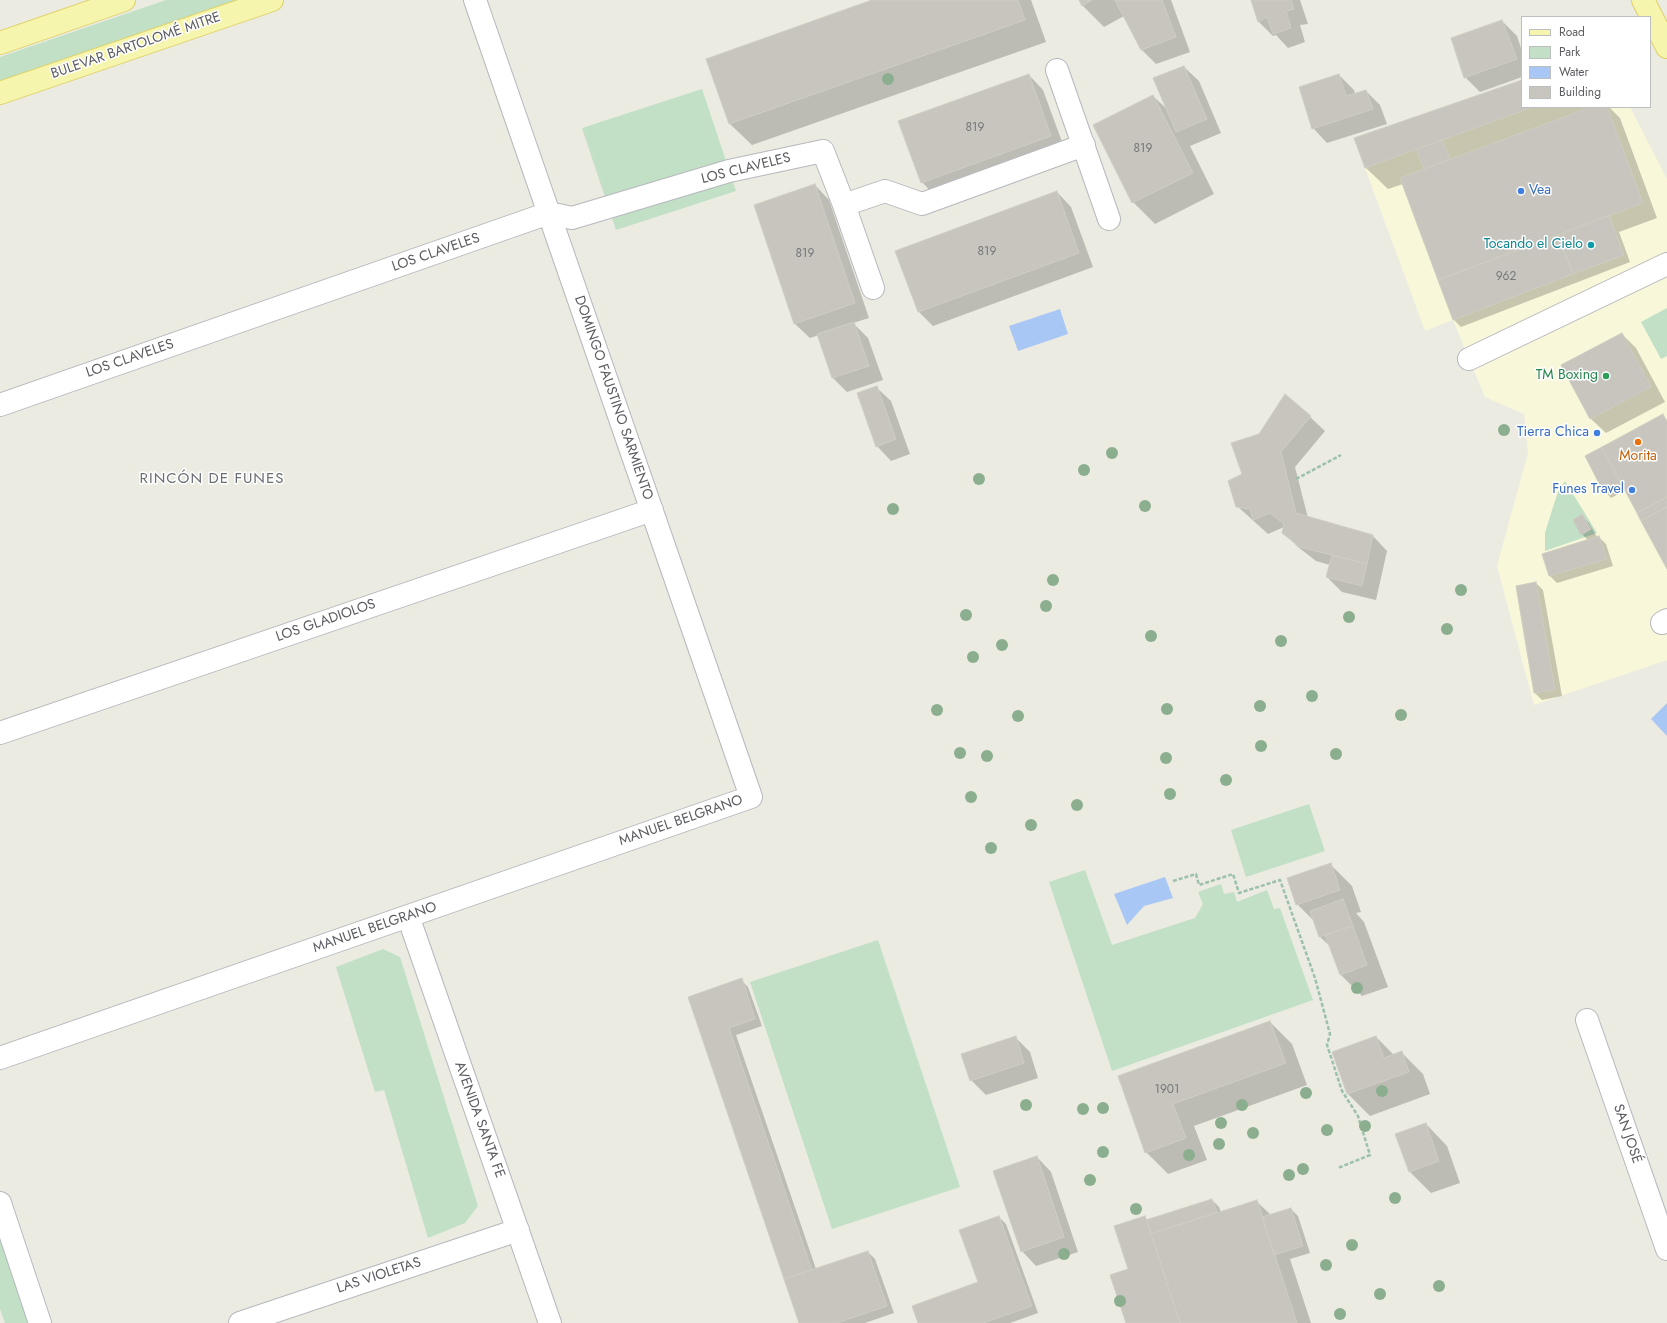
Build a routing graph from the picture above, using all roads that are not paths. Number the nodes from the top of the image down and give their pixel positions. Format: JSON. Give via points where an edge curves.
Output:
{"nodes":[{"id":1,"x":124,"y":0,"type":"edge"},
{"id":2,"x":272,"y":0,"type":"edge"},
{"id":3,"x":475,"y":0,"type":"edge"},
{"id":4,"x":1643,"y":0,"type":"edge"},
{"id":5,"x":0,"y":43,"type":"edge"},
{"id":6,"x":1667,"y":47,"type":"edge"},
{"id":7,"x":1057,"y":70,"type":"dead end"},
{"id":8,"x":0,"y":93,"type":"edge"},
{"id":9,"x":1084,"y":145,"type":"junction"},
{"id":10,"x":844,"y":205,"type":"junction"},
{"id":11,"x":549,"y":213,"type":"junction"},
{"id":12,"x":1110,"y":219,"type":"dead end"},
{"id":13,"x":1666,"y":267,"type":"edge"},
{"id":14,"x":873,"y":288,"type":"dead end"},
{"id":15,"x":1468,"y":359,"type":"dead end"},
{"id":16,"x":0,"y":405,"type":"edge"},
{"id":17,"x":652,"y":510,"type":"junction"},
{"id":18,"x":0,"y":733,"type":"edge"},
{"id":19,"x":751,"y":797,"type":"joint"},
{"id":20,"x":408,"y":916,"type":"junction"},
{"id":21,"x":1587,"y":1020,"type":"dead end"},
{"id":22,"x":0,"y":1058,"type":"edge"},
{"id":23,"x":0,"y":1203,"type":"edge"},
{"id":24,"x":518,"y":1230,"type":"junction"},
{"id":25,"x":1667,"y":1249,"type":"edge"},
{"id":26,"x":40,"y":1323,"type":"edge"},
{"id":27,"x":240,"y":1323,"type":"edge"},
{"id":28,"x":550,"y":1323,"type":"edge"}],
"edges":[{"from":1,"to":5,"type":"main road"},
{"from":2,"to":8,"type":"main road","name":"BULEVAR BARTOLOMÉ MITRE"},
{"from":3,"to":11,"type":"street","name":"DOMINGO FAUSTINO SARMIENTO"},
{"from":4,"to":6,"type":"main road"},
{"from":7,"to":9,"type":"street"},
{"from":9,"to":10,"type":"street","via":[[922,204],[885,191]]},
{"from":9,"to":12,"type":"street"},
{"from":10,"to":11,"type":"street","name":"LOS CLAVELES","via":[[823,151],[729,171],[572,218]]},
{"from":10,"to":14,"type":"street"},
{"from":11,"to":16,"type":"street","name":"LOS CLAVELES"},
{"from":11,"to":17,"type":"street","name":"DOMINGO FAUSTINO SARMIENTO"},
{"from":13,"to":15,"type":"street"},
{"from":17,"to":18,"type":"street","name":"LOS GLADIOLOS"},
{"from":17,"to":19,"type":"street","name":"DOMINGO FAUSTINO SARMIENTO"},
{"from":19,"to":20,"type":"street","name":"MANUEL BELGRANO"},
{"from":20,"to":22,"type":"street","name":"MANUEL BELGRANO"},
{"from":20,"to":24,"type":"street","name":"AVENIDA SANTA FE"},
{"from":21,"to":25,"type":"street","name":"SAN JOSÉ"},
{"from":23,"to":26,"type":"street"},
{"from":24,"to":27,"type":"street","name":"LAS VIOLETAS"},
{"from":24,"to":28,"type":"street","name":"AVENIDA SANTA FE"}]}
